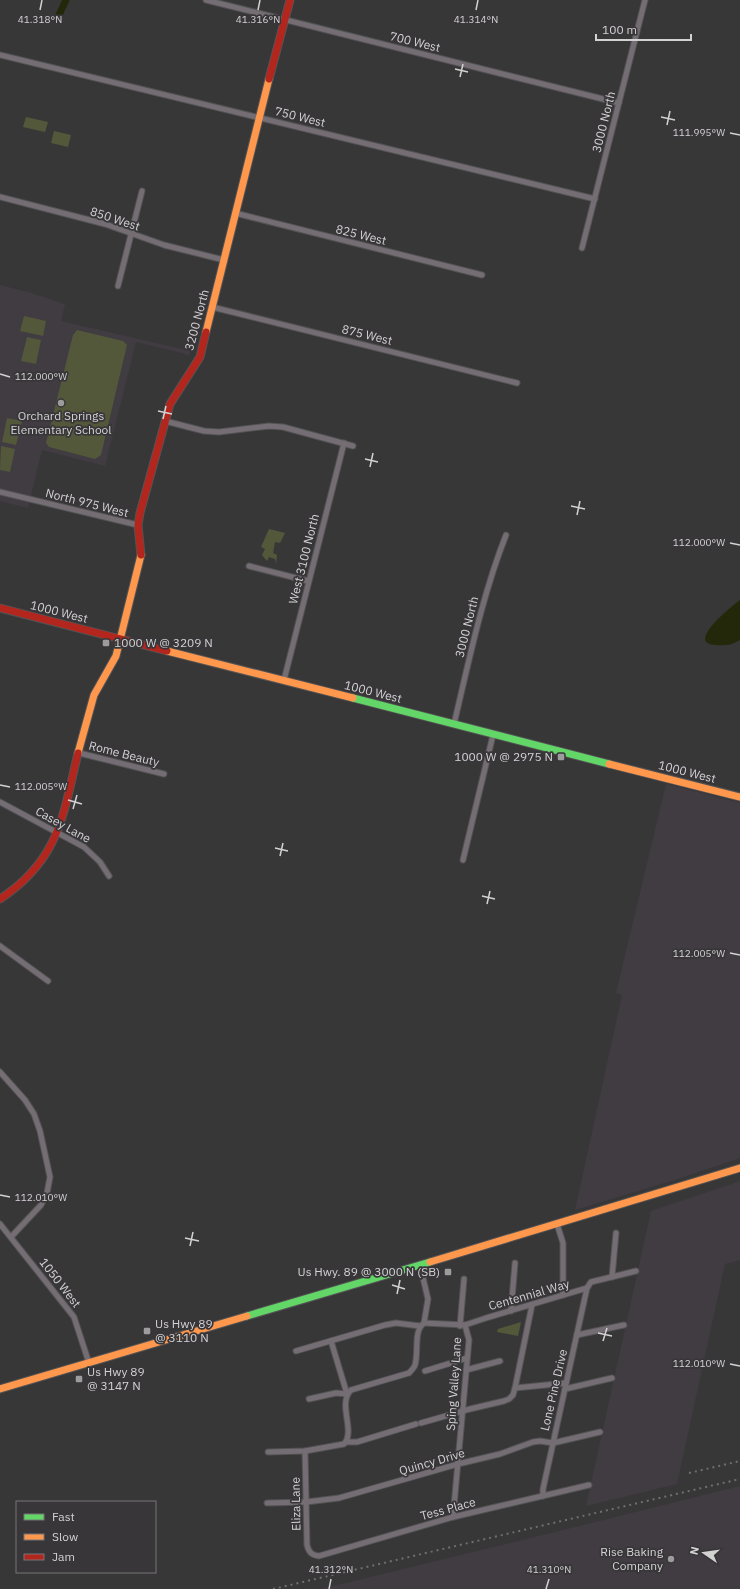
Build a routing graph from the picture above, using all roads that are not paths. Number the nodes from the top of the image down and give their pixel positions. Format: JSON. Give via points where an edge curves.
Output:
{"nodes":[{"id":1,"x":206,"y":0,"type":"edge"},
{"id":2,"x":290,"y":0,"type":"edge"},
{"id":3,"x":645,"y":0,"type":"edge"},
{"id":4,"x":284,"y":19,"type":"junction"},
{"id":5,"x":0,"y":55,"type":"edge"},
{"id":6,"x":620,"y":103,"type":"junction"},
{"id":7,"x":259,"y":118,"type":"junction"},
{"id":8,"x":142,"y":191,"type":"dead end"},
{"id":9,"x":0,"y":197,"type":"edge"},
{"id":10,"x":595,"y":199,"type":"junction"},
{"id":11,"x":236,"y":213,"type":"junction"},
{"id":12,"x":131,"y":234,"type":"junction"},
{"id":13,"x":582,"y":248,"type":"dead end"},
{"id":14,"x":224,"y":260,"type":"junction"},
{"id":15,"x":482,"y":275,"type":"dead end"},
{"id":16,"x":118,"y":286,"type":"dead end"},
{"id":17,"x":212,"y":307,"type":"junction"},
{"id":18,"x":517,"y":383,"type":"dead end"},
{"id":19,"x":165,"y":421,"type":"junction"},
{"id":20,"x":344,"y":443,"type":"junction"},
{"id":21,"x":353,"y":446,"type":"dead end"},
{"id":22,"x":0,"y":492,"type":"edge"},
{"id":23,"x":138,"y":525,"type":"junction"},
{"id":24,"x":506,"y":535,"type":"dead end"},
{"id":25,"x":249,"y":566,"type":"dead end"},
{"id":26,"x":308,"y":582,"type":"junction"},
{"id":27,"x":0,"y":608,"type":"edge"},
{"id":28,"x":121,"y":639,"type":"junction"},
{"id":29,"x":284,"y":680,"type":"junction"},
{"id":30,"x":454,"y":724,"type":"junction"},
{"id":31,"x":493,"y":735,"type":"junction"},
{"id":32,"x":79,"y":753,"type":"junction"},
{"id":33,"x":164,"y":774,"type":"dead end"},
{"id":34,"x":740,"y":797,"type":"edge"},
{"id":35,"x":0,"y":802,"type":"edge"},
{"id":36,"x":58,"y":833,"type":"junction"},
{"id":37,"x":463,"y":860,"type":"dead end"},
{"id":38,"x":109,"y":876,"type":"dead end"},
{"id":39,"x":0,"y":899,"type":"edge"},
{"id":40,"x":0,"y":946,"type":"edge"},
{"id":41,"x":48,"y":981,"type":"dead end"},
{"id":42,"x":0,"y":1072,"type":"edge"},
{"id":43,"x":740,"y":1168,"type":"edge"},
{"id":44,"x":0,"y":1224,"type":"edge"},
{"id":45,"x":557,"y":1224,"type":"junction"},
{"id":46,"x":616,"y":1233,"type":"dead end"},
{"id":47,"x":11,"y":1237,"type":"junction"},
{"id":48,"x":515,"y":1263,"type":"dead end"},
{"id":49,"x":420,"y":1265,"type":"junction"},
{"id":50,"x":636,"y":1271,"type":"dead end"},
{"id":51,"x":612,"y":1277,"type":"junction"},
{"id":52,"x":464,"y":1279,"type":"dead end"},
{"id":53,"x":587,"y":1288,"type":"junction"},
{"id":54,"x":563,"y":1295,"type":"junction"},
{"id":55,"x":532,"y":1305,"type":"junction"},
{"id":56,"x":511,"y":1311,"type":"junction"},
{"id":57,"x":422,"y":1324,"type":"junction"},
{"id":58,"x":463,"y":1325,"type":"junction"},
{"id":59,"x":624,"y":1325,"type":"dead end"},
{"id":60,"x":577,"y":1336,"type":"junction"},
{"id":61,"x":331,"y":1341,"type":"junction"},
{"id":62,"x":296,"y":1351,"type":"dead end"},
{"id":63,"x":467,"y":1358,"type":"junction"},
{"id":64,"x":500,"y":1361,"type":"dead end"},
{"id":65,"x":89,"y":1363,"type":"junction"},
{"id":66,"x":466,"y":1370,"type":"junction"},
{"id":67,"x":424,"y":1371,"type":"dead end"},
{"id":68,"x":612,"y":1378,"type":"dead end"},
{"id":69,"x":565,"y":1386,"type":"junction"},
{"id":70,"x":515,"y":1388,"type":"junction"},
{"id":71,"x":0,"y":1389,"type":"edge"},
{"id":72,"x":347,"y":1394,"type":"junction"},
{"id":73,"x":309,"y":1399,"type":"dead end"},
{"id":74,"x":462,"y":1411,"type":"junction"},
{"id":75,"x":600,"y":1432,"type":"dead end"},
{"id":76,"x":346,"y":1442,"type":"junction"},
{"id":77,"x":553,"y":1443,"type":"junction"},
{"id":78,"x":306,"y":1451,"type":"junction"},
{"id":79,"x":268,"y":1452,"type":"dead end"},
{"id":80,"x":458,"y":1464,"type":"junction"},
{"id":81,"x":589,"y":1485,"type":"dead end"},
{"id":82,"x":543,"y":1496,"type":"junction"},
{"id":83,"x":306,"y":1502,"type":"junction"},
{"id":84,"x":267,"y":1503,"type":"dead end"},
{"id":85,"x":453,"y":1517,"type":"junction"},
{"id":86,"x":313,"y":1555,"type":"joint"}],
"edges":[{"from":1,"to":4,"type":"street","name":"700 West"},
{"from":2,"to":4,"type":"street","name":"3200 North"},
{"from":3,"to":6,"type":"street","name":"3000 North"},
{"from":4,"to":6,"type":"street","name":"700 West"},
{"from":4,"to":7,"type":"street","name":"3200 North"},
{"from":5,"to":7,"type":"street","name":"750 West"},
{"from":6,"to":10,"type":"street","name":"3000 North"},
{"from":7,"to":10,"type":"street","name":"750 West"},
{"from":7,"to":11,"type":"street","name":"3200 North"},
{"from":8,"to":12,"type":"street"},
{"from":9,"to":12,"type":"street","name":"850 West","via":[[105,224]]},
{"from":10,"to":13,"type":"street","name":"3000 North"},
{"from":11,"to":14,"type":"street","name":"3200 North"},
{"from":11,"to":15,"type":"street","name":"825 West"},
{"from":12,"to":14,"type":"street","name":"850 West"},
{"from":12,"to":16,"type":"street"},
{"from":14,"to":17,"type":"street","name":"3200 North"},
{"from":17,"to":18,"type":"street","name":"875 West"},
{"from":17,"to":19,"type":"street","name":"3200 North","via":[[200,357],[176,391]]},
{"from":19,"to":20,"type":"street","via":[[204,431],[219,432],[269,426],[283,427]]},
{"from":19,"to":23,"type":"street","name":"3200 North"},
{"from":20,"to":21,"type":"street"},
{"from":20,"to":26,"type":"street","name":"West 3100 North"},
{"from":22,"to":23,"type":"street","name":"North 975 West"},
{"from":23,"to":28,"type":"street","name":"3200 North","via":[[140,560]]},
{"from":24,"to":30,"type":"street","name":"3000 North","via":[[487,589]]},
{"from":25,"to":26,"type":"street"},
{"from":26,"to":29,"type":"street","name":"West 3100 North"},
{"from":27,"to":28,"type":"street","name":"1000 West"},
{"from":28,"to":29,"type":"street","name":"1000 West"},
{"from":28,"to":32,"type":"street","name":"3200 North","via":[[116,656],[94,696]]},
{"from":29,"to":30,"type":"street","name":"1000 West"},
{"from":30,"to":31,"type":"street","name":"1000 West"},
{"from":31,"to":34,"type":"street","name":"1000 West"},
{"from":31,"to":37,"type":"street"},
{"from":32,"to":33,"type":"street","name":"Rome Beauty"},
{"from":32,"to":36,"type":"street","name":"3200 North"},
{"from":35,"to":36,"type":"street","name":"Casey Lane"},
{"from":36,"to":38,"type":"street","name":"Casey Lane","via":[[84,847],[100,862]]},
{"from":36,"to":39,"type":"street","name":"3200 North","via":[[40,863],[28,877]]},
{"from":40,"to":41,"type":"street"},
{"from":42,"to":47,"type":"street","via":[[34,1114],[50,1178],[41,1205]]},
{"from":43,"to":45,"type":"street"},
{"from":44,"to":47,"type":"street","name":"1050 West"},
{"from":45,"to":49,"type":"street"},
{"from":45,"to":54,"type":"street","via":[[563,1243]]},
{"from":46,"to":51,"type":"street"},
{"from":47,"to":65,"type":"street","name":"1050 West","via":[[74,1317]]},
{"from":48,"to":56,"type":"street"},
{"from":49,"to":57,"type":"street","via":[[428,1299]]},
{"from":49,"to":65,"type":"street"},
{"from":50,"to":51,"type":"street","name":"Centennial Way"},
{"from":51,"to":53,"type":"street","name":"Centennial Way","via":[[590,1282]]},
{"from":52,"to":58,"type":"street","name":"Sping Valley Lane"},
{"from":53,"to":54,"type":"street","name":"Centennial Way"},
{"from":53,"to":60,"type":"street","name":"Lone Pine Drive"},
{"from":54,"to":55,"type":"street","name":"Centennial Way"},
{"from":55,"to":56,"type":"street","name":"Centennial Way"},
{"from":55,"to":70,"type":"street"},
{"from":56,"to":58,"type":"street","name":"Centennial Way"},
{"from":57,"to":58,"type":"street","name":"Centennial Way"},
{"from":57,"to":61,"type":"street","name":"Centennial Way","via":[[385,1325]]},
{"from":57,"to":72,"type":"street","via":[[414,1366],[409,1373],[351,1390]]},
{"from":58,"to":63,"type":"street","name":"Sping Valley Lane","via":[[469,1340]]},
{"from":59,"to":60,"type":"street"},
{"from":60,"to":69,"type":"street","name":"Lone Pine Drive"},
{"from":61,"to":62,"type":"street","name":"Centennial Way"},
{"from":61,"to":72,"type":"street"},
{"from":63,"to":66,"type":"street","name":"Sping Valley Lane"},
{"from":63,"to":67,"type":"street"},
{"from":64,"to":66,"type":"street"},
{"from":65,"to":71,"type":"street"},
{"from":66,"to":74,"type":"street","name":"Sping Valley Lane"},
{"from":68,"to":69,"type":"street"},
{"from":69,"to":70,"type":"street"},
{"from":69,"to":77,"type":"street","name":"Lone Pine Drive"},
{"from":70,"to":74,"type":"street","via":[[509,1399]]},
{"from":72,"to":73,"type":"street","via":[[336,1393]]},
{"from":72,"to":76,"type":"street"},
{"from":74,"to":76,"type":"street","via":[[357,1442]]},
{"from":74,"to":80,"type":"street","name":"Sping Valley Lane"},
{"from":75,"to":77,"type":"street","name":"Quincy Drive"},
{"from":76,"to":78,"type":"street"},
{"from":77,"to":80,"type":"street","name":"Quincy Drive","via":[[532,1442],[500,1454]]},
{"from":77,"to":82,"type":"street","name":"Lone Pine Drive"},
{"from":78,"to":79,"type":"street"},
{"from":78,"to":83,"type":"street","name":"Eliza Lane"},
{"from":80,"to":83,"type":"street","name":"Quincy Drive","via":[[339,1498]]},
{"from":80,"to":85,"type":"street","name":"Sping Valley Lane"},
{"from":81,"to":82,"type":"street","name":"Tess Place"},
{"from":82,"to":85,"type":"street","name":"Tess Place"},
{"from":83,"to":84,"type":"street","name":"Quincy Drive"},
{"from":83,"to":86,"type":"street","name":"Eliza Lane","via":[[307,1545],[308,1551]]},
{"from":85,"to":86,"type":"street","name":"Tess Place","via":[[319,1556]]}]}
